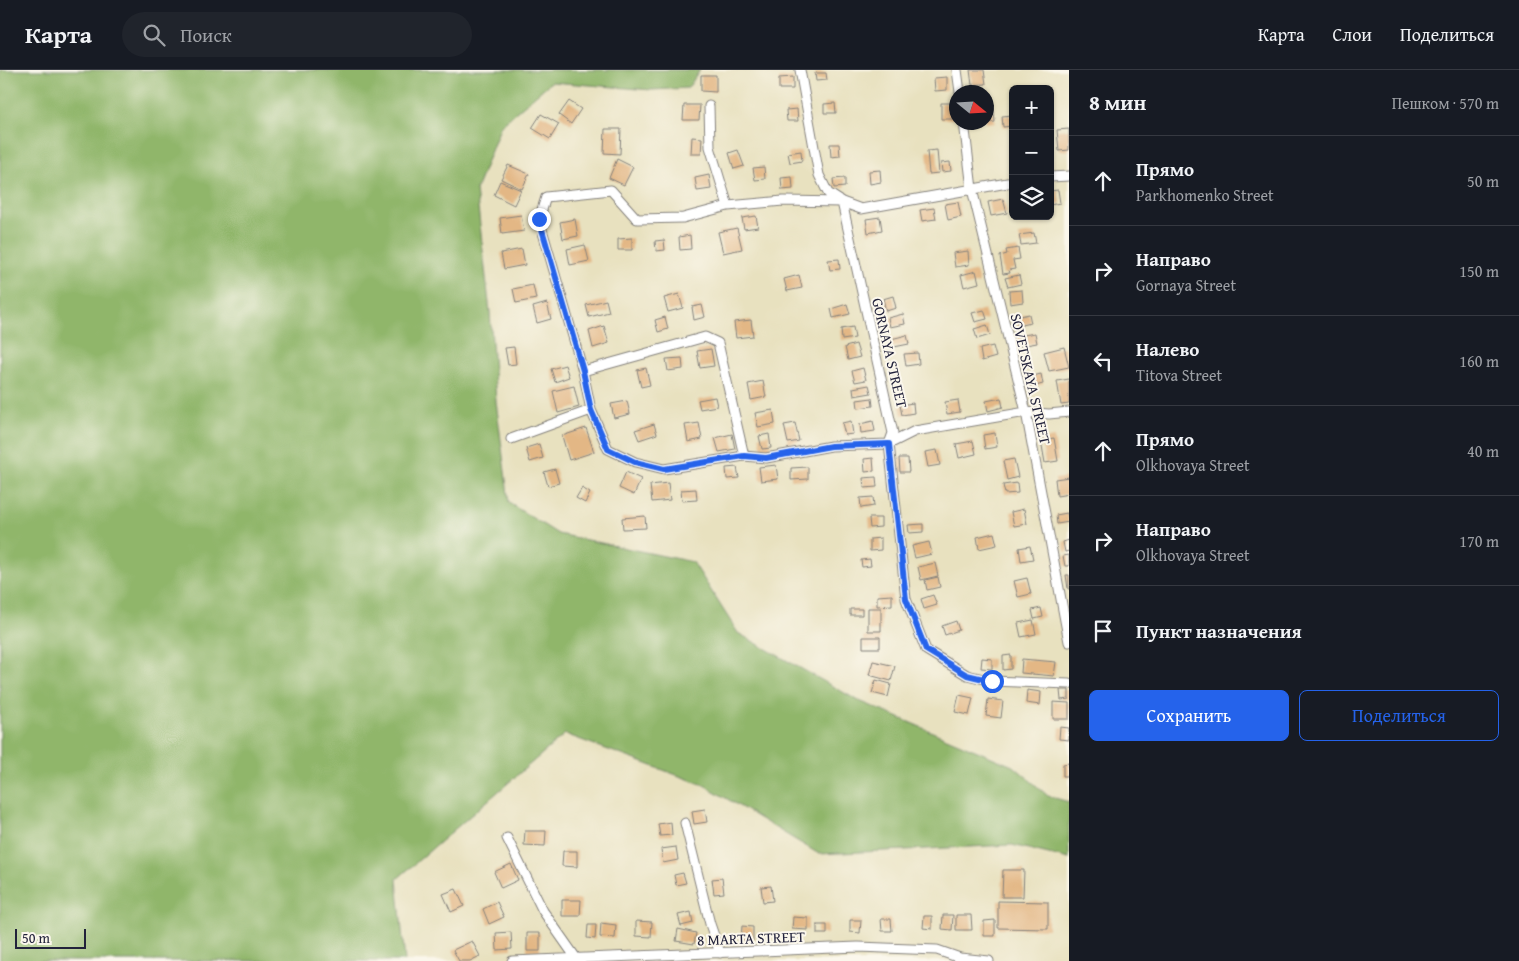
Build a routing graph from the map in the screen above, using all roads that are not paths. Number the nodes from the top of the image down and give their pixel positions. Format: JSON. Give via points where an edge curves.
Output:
{"nodes":[{"id":1,"x":800,"y":70,"type":"edge"},
{"id":2,"x":957,"y":70,"type":"edge"},
{"id":3,"x":959,"y":85,"type":"edge"},
{"id":4,"x":709,"y":106,"type":"dead end"},
{"id":5,"x":965,"y":130,"type":"edge"},
{"id":6,"x":1069,"y":176,"type":"edge"},
{"id":7,"x":1054,"y":177,"type":"edge"},
{"id":8,"x":1009,"y":183,"type":"edge"},
{"id":9,"x":972,"y":189,"type":"junction"},
{"id":10,"x":842,"y":202,"type":"junction"},
{"id":11,"x":728,"y":206,"type":"junction"},
{"id":12,"x":583,"y":371,"type":"junction"},
{"id":13,"x":591,"y":410,"type":"junction"},
{"id":14,"x":1026,"y":412,"type":"junction"},
{"id":15,"x":1069,"y":412,"type":"edge"},
{"id":16,"x":511,"y":439,"type":"dead end"},
{"id":17,"x":889,"y":444,"type":"junction"},
{"id":18,"x":744,"y":456,"type":"junction"},
{"id":19,"x":1069,"y":642,"type":"edge"},
{"id":20,"x":1069,"y":684,"type":"edge"},
{"id":21,"x":685,"y":824,"type":"dead end"},
{"id":22,"x":507,"y":838,"type":"dead end"},
{"id":23,"x":720,"y":953,"type":"junction"},
{"id":24,"x":738,"y":956,"type":"edge"},
{"id":25,"x":576,"y":958,"type":"junction"},
{"id":26,"x":960,"y":960,"type":"edge"},
{"id":27,"x":512,"y":961,"type":"edge"},
{"id":28,"x":989,"y":961,"type":"edge"}],
"edges":[{"from":1,"to":10,"type":"street","via":[[819,175],[828,193]]},
{"from":2,"to":3,"type":"street"},
{"from":4,"to":11,"type":"street","via":[[710,148]]},
{"from":5,"to":9,"type":"street","name":"SOVETSKAYA STREET"},
{"from":6,"to":7,"type":"street"},
{"from":8,"to":9,"type":"street"},
{"from":9,"to":10,"type":"street","via":[[860,209]]},
{"from":9,"to":14,"type":"street","name":"SOVETSKAYA STREET"},
{"from":10,"to":11,"type":"street","via":[[783,201]]},
{"from":10,"to":17,"type":"street","name":"GORNAYA STREET","via":[[894,433]]},
{"from":11,"to":12,"type":"street","via":[[683,218],[637,219],[611,190],[546,197],[539,219]]},
{"from":12,"to":13,"type":"street"},
{"from":12,"to":18,"type":"street","via":[[705,337],[718,343]]},
{"from":13,"to":16,"type":"street"},
{"from":13,"to":18,"type":"street","via":[[608,449],[635,462],[664,469]]},
{"from":14,"to":15,"type":"street"},
{"from":14,"to":17,"type":"street","via":[[915,430]]},
{"from":14,"to":19,"type":"street","name":"SOVETSKAYA STREET"},
{"from":17,"to":18,"type":"street","via":[[831,446],[766,458]]},
{"from":17,"to":20,"type":"street","name":"GORNAYA STREET","via":[[906,599],[926,650],[967,675],[992,681]]},
{"from":21,"to":23,"type":"street"},
{"from":22,"to":25,"type":"street","via":[[543,911]]},
{"from":23,"to":24,"type":"street","name":"8 MARTA STREET"},
{"from":23,"to":25,"type":"street","name":"8 MARTA STREET"},
{"from":24,"to":26,"type":"street","name":"8 MARTA STREET","via":[[868,947],[936,950]]},
{"from":25,"to":27,"type":"street","name":"8 MARTA STREET"},
{"from":26,"to":28,"type":"street","name":"8 MARTA STREET"}]}
